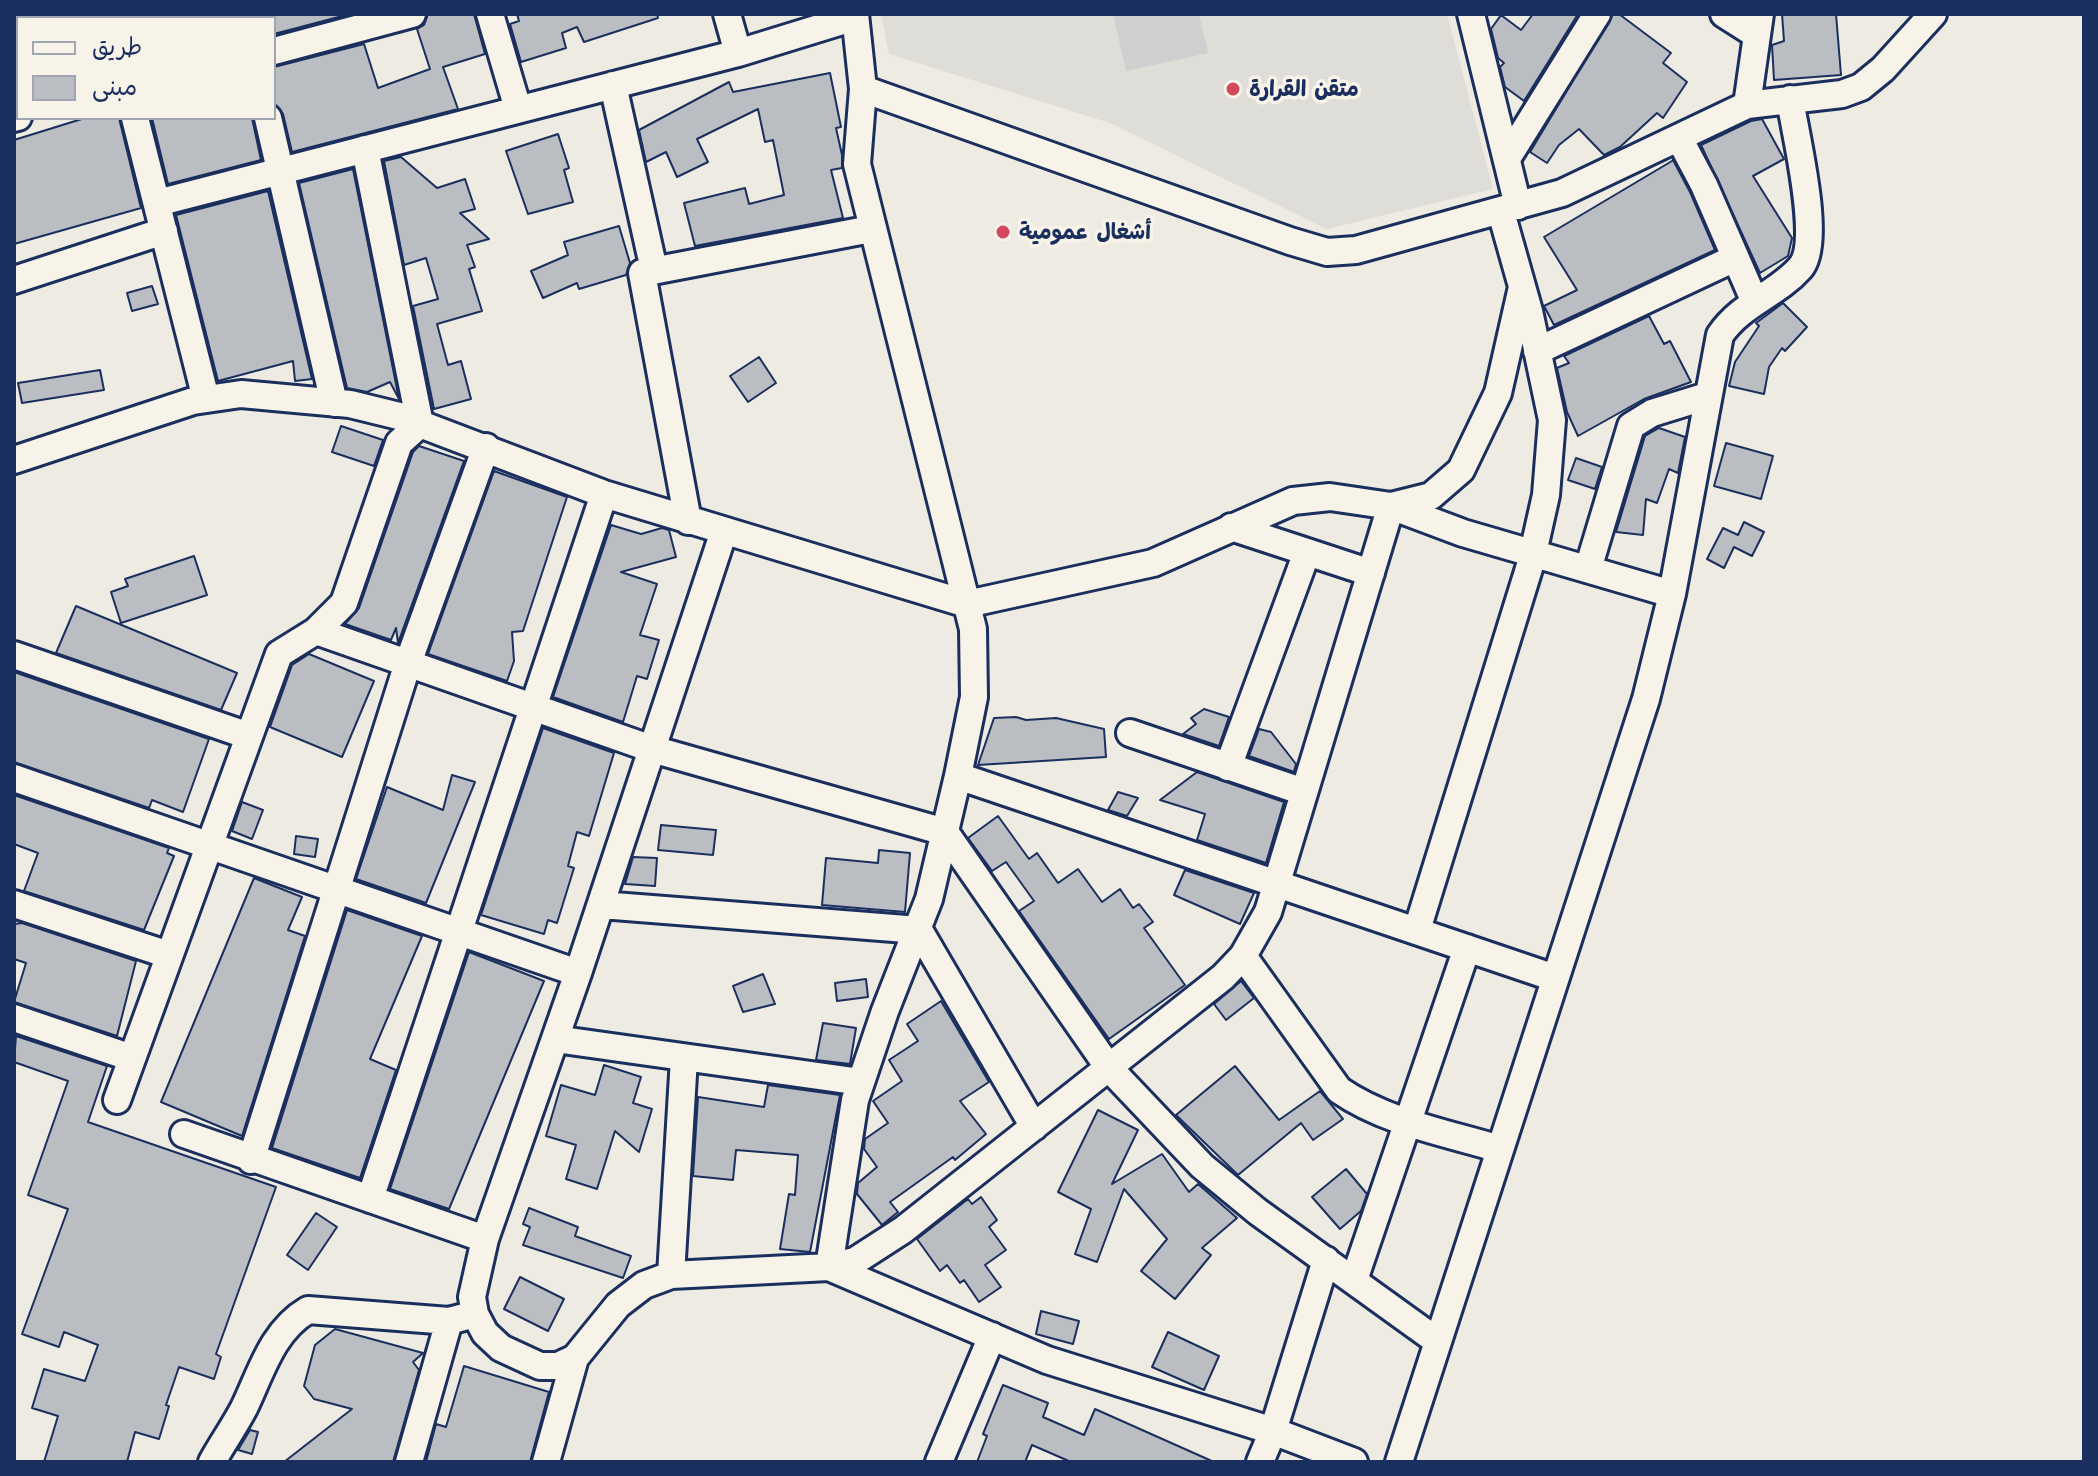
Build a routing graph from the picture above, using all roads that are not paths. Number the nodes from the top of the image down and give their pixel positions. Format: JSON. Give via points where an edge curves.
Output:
{"nodes":[{"id":1,"x":412,"y":14,"type":"edge"},
{"id":2,"x":490,"y":14,"type":"edge"},
{"id":3,"x":727,"y":14,"type":"edge"},
{"id":4,"x":1471,"y":14,"type":"edge"},
{"id":5,"x":1597,"y":14,"type":"edge"},
{"id":6,"x":1724,"y":14,"type":"edge"},
{"id":7,"x":1933,"y":14,"type":"edge"},
{"id":8,"x":855,"y":16,"type":"edge"},
{"id":9,"x":1758,"y":24,"type":"edge"},
{"id":10,"x":276,"y":50,"type":"edge"},
{"id":11,"x":738,"y":53,"type":"junction"},
{"id":12,"x":613,"y":85,"type":"junction"},
{"id":13,"x":863,"y":89,"type":"junction"},
{"id":14,"x":1790,"y":99,"type":"junction"},
{"id":15,"x":1747,"y":105,"type":"junction"},
{"id":16,"x":518,"y":109,"type":"junction"},
{"id":17,"x":136,"y":120,"type":"edge"},
{"id":18,"x":268,"y":120,"type":"edge"},
{"id":19,"x":1679,"y":138,"type":"junction"},
{"id":20,"x":365,"y":149,"type":"junction"},
{"id":21,"x":1508,"y":157,"type":"junction"},
{"id":22,"x":280,"y":171,"type":"junction"},
{"id":23,"x":157,"y":203,"type":"junction"},
{"id":24,"x":1509,"y":209,"type":"junction"},
{"id":25,"x":871,"y":229,"type":"junction"},
{"id":26,"x":164,"y":231,"type":"junction"},
{"id":27,"x":1735,"y":258,"type":"junction"},
{"id":28,"x":654,"y":270,"type":"junction"},
{"id":29,"x":14,"y":280,"type":"edge"},
{"id":30,"x":1522,"y":287,"type":"junction"},
{"id":31,"x":1754,"y":300,"type":"junction"},
{"id":32,"x":1537,"y":351,"type":"junction"},
{"id":33,"x":1707,"y":396,"type":"junction"},
{"id":34,"x":206,"y":399,"type":"junction"},
{"id":35,"x":334,"y":403,"type":"junction"},
{"id":36,"x":420,"y":424,"type":"junction"},
{"id":37,"x":486,"y":447,"type":"junction"},
{"id":38,"x":14,"y":460,"type":"edge"},
{"id":39,"x":604,"y":494,"type":"junction"},
{"id":40,"x":1391,"y":506,"type":"junction"},
{"id":41,"x":688,"y":521,"type":"junction"},
{"id":42,"x":1231,"y":527,"type":"junction"},
{"id":43,"x":724,"y":531,"type":"junction"},
{"id":44,"x":1307,"y":552,"type":"junction"},
{"id":45,"x":1533,"y":554,"type":"junction"},
{"id":46,"x":1588,"y":569,"type":"junction"},
{"id":47,"x":1371,"y":573,"type":"junction"},
{"id":48,"x":1672,"y":594,"type":"junction"},
{"id":49,"x":967,"y":604,"type":"junction"},
{"id":50,"x":316,"y":631,"type":"junction"},
{"id":51,"x":14,"y":655,"type":"edge"},
{"id":52,"x":408,"y":663,"type":"junction"},
{"id":53,"x":532,"y":707,"type":"junction"},
{"id":54,"x":1130,"y":733,"type":"dead end"},
{"id":55,"x":249,"y":736,"type":"junction"},
{"id":56,"x":652,"y":749,"type":"junction"},
{"id":57,"x":1228,"y":767,"type":"junction"},
{"id":58,"x":958,"y":776,"type":"junction"},
{"id":59,"x":14,"y":778,"type":"edge"},
{"id":60,"x":1304,"y":792,"type":"junction"},
{"id":61,"x":945,"y":832,"type":"junction"},
{"id":62,"x":209,"y":846,"type":"junction"},
{"id":63,"x":1276,"y":885,"type":"junction"},
{"id":64,"x":338,"y":890,"type":"junction"},
{"id":65,"x":14,"y":904,"type":"edge"},
{"id":66,"x":601,"y":905,"type":"junction"},
{"id":67,"x":919,"y":930,"type":"junction"},
{"id":68,"x":1417,"y":930,"type":"junction"},
{"id":69,"x":456,"y":931,"type":"junction"},
{"id":70,"x":1467,"y":948,"type":"junction"},
{"id":71,"x":169,"y":955,"type":"junction"},
{"id":72,"x":1243,"y":956,"type":"junction"},
{"id":73,"x":578,"y":973,"type":"junction"},
{"id":74,"x":1555,"y":978,"type":"junction"},
{"id":75,"x":14,"y":1018,"type":"edge"},
{"id":76,"x":555,"y":1039,"type":"junction"},
{"id":77,"x":132,"y":1058,"type":"junction"},
{"id":78,"x":684,"y":1058,"type":"junction"},
{"id":79,"x":1109,"y":1068,"type":"junction"},
{"id":80,"x":861,"y":1082,"type":"junction"},
{"id":81,"x":117,"y":1100,"type":"dead end"},
{"id":82,"x":1409,"y":1122,"type":"junction"},
{"id":83,"x":1034,"y":1127,"type":"junction"},
{"id":84,"x":184,"y":1134,"type":"dead end"},
{"id":85,"x":1500,"y":1149,"type":"junction"},
{"id":86,"x":251,"y":1160,"type":"junction"},
{"id":87,"x":370,"y":1199,"type":"junction"},
{"id":88,"x":485,"y":1239,"type":"junction"},
{"id":89,"x":1326,"y":1260,"type":"junction"},
{"id":90,"x":829,"y":1267,"type":"junction"},
{"id":91,"x":671,"y":1275,"type":"junction"},
{"id":92,"x":1354,"y":1280,"type":"junction"},
{"id":93,"x":475,"y":1314,"type":"junction"},
{"id":94,"x":449,"y":1321,"type":"junction"},
{"id":95,"x":992,"y":1336,"type":"junction"},
{"id":96,"x":1437,"y":1341,"type":"junction"},
{"id":97,"x":575,"y":1358,"type":"junction"},
{"id":98,"x":1273,"y":1431,"type":"junction"},
{"id":99,"x":212,"y":1462,"type":"edge"},
{"id":100,"x":409,"y":1462,"type":"edge"},
{"id":101,"x":546,"y":1462,"type":"edge"},
{"id":102,"x":939,"y":1462,"type":"edge"},
{"id":103,"x":1260,"y":1462,"type":"edge"},
{"id":104,"x":1354,"y":1462,"type":"edge"},
{"id":105,"x":1399,"y":1462,"type":"edge"}],
"edges":[{"from":1,"to":10,"type":"street"},
{"from":2,"to":16,"type":"street"},
{"from":3,"to":11,"type":"street"},
{"from":4,"to":21,"type":"street"},
{"from":5,"to":21,"type":"street"},
{"from":6,"to":9,"type":"street"},
{"from":7,"to":14,"type":"street","via":[[1861,87]]},
{"from":8,"to":11,"type":"street"},
{"from":8,"to":13,"type":"street"},
{"from":9,"to":15,"type":"street"},
{"from":11,"to":12,"type":"street"},
{"from":12,"to":16,"type":"street"},
{"from":12,"to":28,"type":"street"},
{"from":13,"to":24,"type":"street","via":[[1327,252],[1356,250]]},
{"from":13,"to":25,"type":"street","via":[[857,164]]},
{"from":14,"to":15,"type":"street"},
{"from":14,"to":31,"type":"street","via":[[1808,254],[1800,268]]},
{"from":15,"to":19,"type":"street"},
{"from":16,"to":20,"type":"street"},
{"from":17,"to":23,"type":"street"},
{"from":18,"to":22,"type":"street"},
{"from":19,"to":24,"type":"street","via":[[1605,176]]},
{"from":19,"to":27,"type":"street"},
{"from":20,"to":22,"type":"street"},
{"from":20,"to":36,"type":"street"},
{"from":21,"to":24,"type":"street"},
{"from":22,"to":23,"type":"street"},
{"from":22,"to":35,"type":"street"},
{"from":23,"to":26,"type":"street"},
{"from":24,"to":30,"type":"street"},
{"from":25,"to":28,"type":"street"},
{"from":25,"to":49,"type":"street"},
{"from":26,"to":29,"type":"street"},
{"from":26,"to":34,"type":"street"},
{"from":27,"to":31,"type":"street"},
{"from":27,"to":32,"type":"street"},
{"from":28,"to":41,"type":"street","via":[[642,273]]},
{"from":30,"to":32,"type":"street"},
{"from":30,"to":40,"type":"street","via":[[1498,393],[1461,470],[1431,496]]},
{"from":31,"to":33,"type":"street","via":[[1720,335]]},
{"from":32,"to":45,"type":"street","via":[[1552,420],[1546,495]]},
{"from":33,"to":46,"type":"street","via":[[1652,413],[1631,426]]},
{"from":33,"to":48,"type":"street"},
{"from":34,"to":35,"type":"street","via":[[241,394]]},
{"from":34,"to":38,"type":"street"},
{"from":35,"to":36,"type":"street"},
{"from":36,"to":37,"type":"street"},
{"from":36,"to":50,"type":"street","via":[[399,443],[344,603]]},
{"from":37,"to":39,"type":"street"},
{"from":37,"to":52,"type":"street"},
{"from":39,"to":41,"type":"street"},
{"from":39,"to":53,"type":"street"},
{"from":40,"to":42,"type":"street","via":[[1330,497],[1293,501]]},
{"from":40,"to":45,"type":"street"},
{"from":40,"to":47,"type":"street"},
{"from":41,"to":43,"type":"street"},
{"from":42,"to":44,"type":"street"},
{"from":42,"to":49,"type":"street","via":[[1153,563]]},
{"from":43,"to":49,"type":"street"},
{"from":43,"to":56,"type":"street"},
{"from":44,"to":47,"type":"street"},
{"from":44,"to":57,"type":"street"},
{"from":45,"to":46,"type":"street"},
{"from":45,"to":68,"type":"street"},
{"from":46,"to":48,"type":"street"},
{"from":47,"to":60,"type":"street"},
{"from":48,"to":74,"type":"street","via":[[1646,699]]},
{"from":49,"to":58,"type":"street","via":[[973,629],[974,697]]},
{"from":50,"to":52,"type":"street"},
{"from":50,"to":55,"type":"street","via":[[279,654]]},
{"from":51,"to":55,"type":"street"},
{"from":52,"to":53,"type":"street"},
{"from":52,"to":64,"type":"street"},
{"from":53,"to":56,"type":"street"},
{"from":53,"to":69,"type":"street"},
{"from":54,"to":57,"type":"street"},
{"from":55,"to":62,"type":"street"},
{"from":56,"to":61,"type":"street"},
{"from":56,"to":66,"type":"street"},
{"from":57,"to":60,"type":"street"},
{"from":58,"to":61,"type":"street"},
{"from":58,"to":63,"type":"street"},
{"from":59,"to":62,"type":"street"},
{"from":60,"to":63,"type":"street"},
{"from":61,"to":67,"type":"street"},
{"from":61,"to":79,"type":"street"},
{"from":62,"to":64,"type":"street"},
{"from":62,"to":71,"type":"street"},
{"from":63,"to":68,"type":"street"},
{"from":63,"to":72,"type":"street","via":[[1268,912]]},
{"from":64,"to":69,"type":"street"},
{"from":64,"to":86,"type":"street"},
{"from":65,"to":71,"type":"street"},
{"from":66,"to":67,"type":"street"},
{"from":66,"to":73,"type":"street"},
{"from":67,"to":80,"type":"street"},
{"from":67,"to":83,"type":"street"},
{"from":68,"to":70,"type":"street"},
{"from":69,"to":73,"type":"street"},
{"from":69,"to":87,"type":"street"},
{"from":70,"to":74,"type":"street"},
{"from":70,"to":82,"type":"street"},
{"from":71,"to":77,"type":"street"},
{"from":72,"to":79,"type":"street"},
{"from":72,"to":82,"type":"street","via":[[1339,1090]]},
{"from":73,"to":76,"type":"street"},
{"from":74,"to":85,"type":"street"},
{"from":75,"to":77,"type":"street"},
{"from":76,"to":78,"type":"street"},
{"from":76,"to":88,"type":"street"},
{"from":77,"to":81,"type":"street"},
{"from":78,"to":80,"type":"street"},
{"from":78,"to":91,"type":"street"},
{"from":79,"to":83,"type":"street"},
{"from":79,"to":89,"type":"street","via":[[1202,1166]]},
{"from":80,"to":90,"type":"street"},
{"from":82,"to":85,"type":"street"},
{"from":82,"to":92,"type":"street"},
{"from":83,"to":90,"type":"street","via":[[903,1230],[855,1261]]},
{"from":84,"to":86,"type":"street"},
{"from":85,"to":96,"type":"street"},
{"from":86,"to":87,"type":"street"},
{"from":87,"to":88,"type":"street"},
{"from":88,"to":93,"type":"street","via":[[472,1297]]},
{"from":89,"to":92,"type":"street"},
{"from":89,"to":98,"type":"street"},
{"from":90,"to":91,"type":"street"},
{"from":90,"to":95,"type":"street"},
{"from":91,"to":97,"type":"street","via":[[644,1285],[618,1305]]},
{"from":92,"to":96,"type":"street"},
{"from":93,"to":94,"type":"street"},
{"from":93,"to":97,"type":"street","via":[[501,1348],[540,1366],[558,1366]]},
{"from":94,"to":99,"type":"street","via":[[308,1310],[279,1334]]},
{"from":94,"to":100,"type":"street"},
{"from":95,"to":98,"type":"street","via":[[1047,1360]]},
{"from":95,"to":102,"type":"street"},
{"from":96,"to":105,"type":"street"},
{"from":97,"to":101,"type":"street"},
{"from":98,"to":103,"type":"street"},
{"from":98,"to":104,"type":"street"}]}
